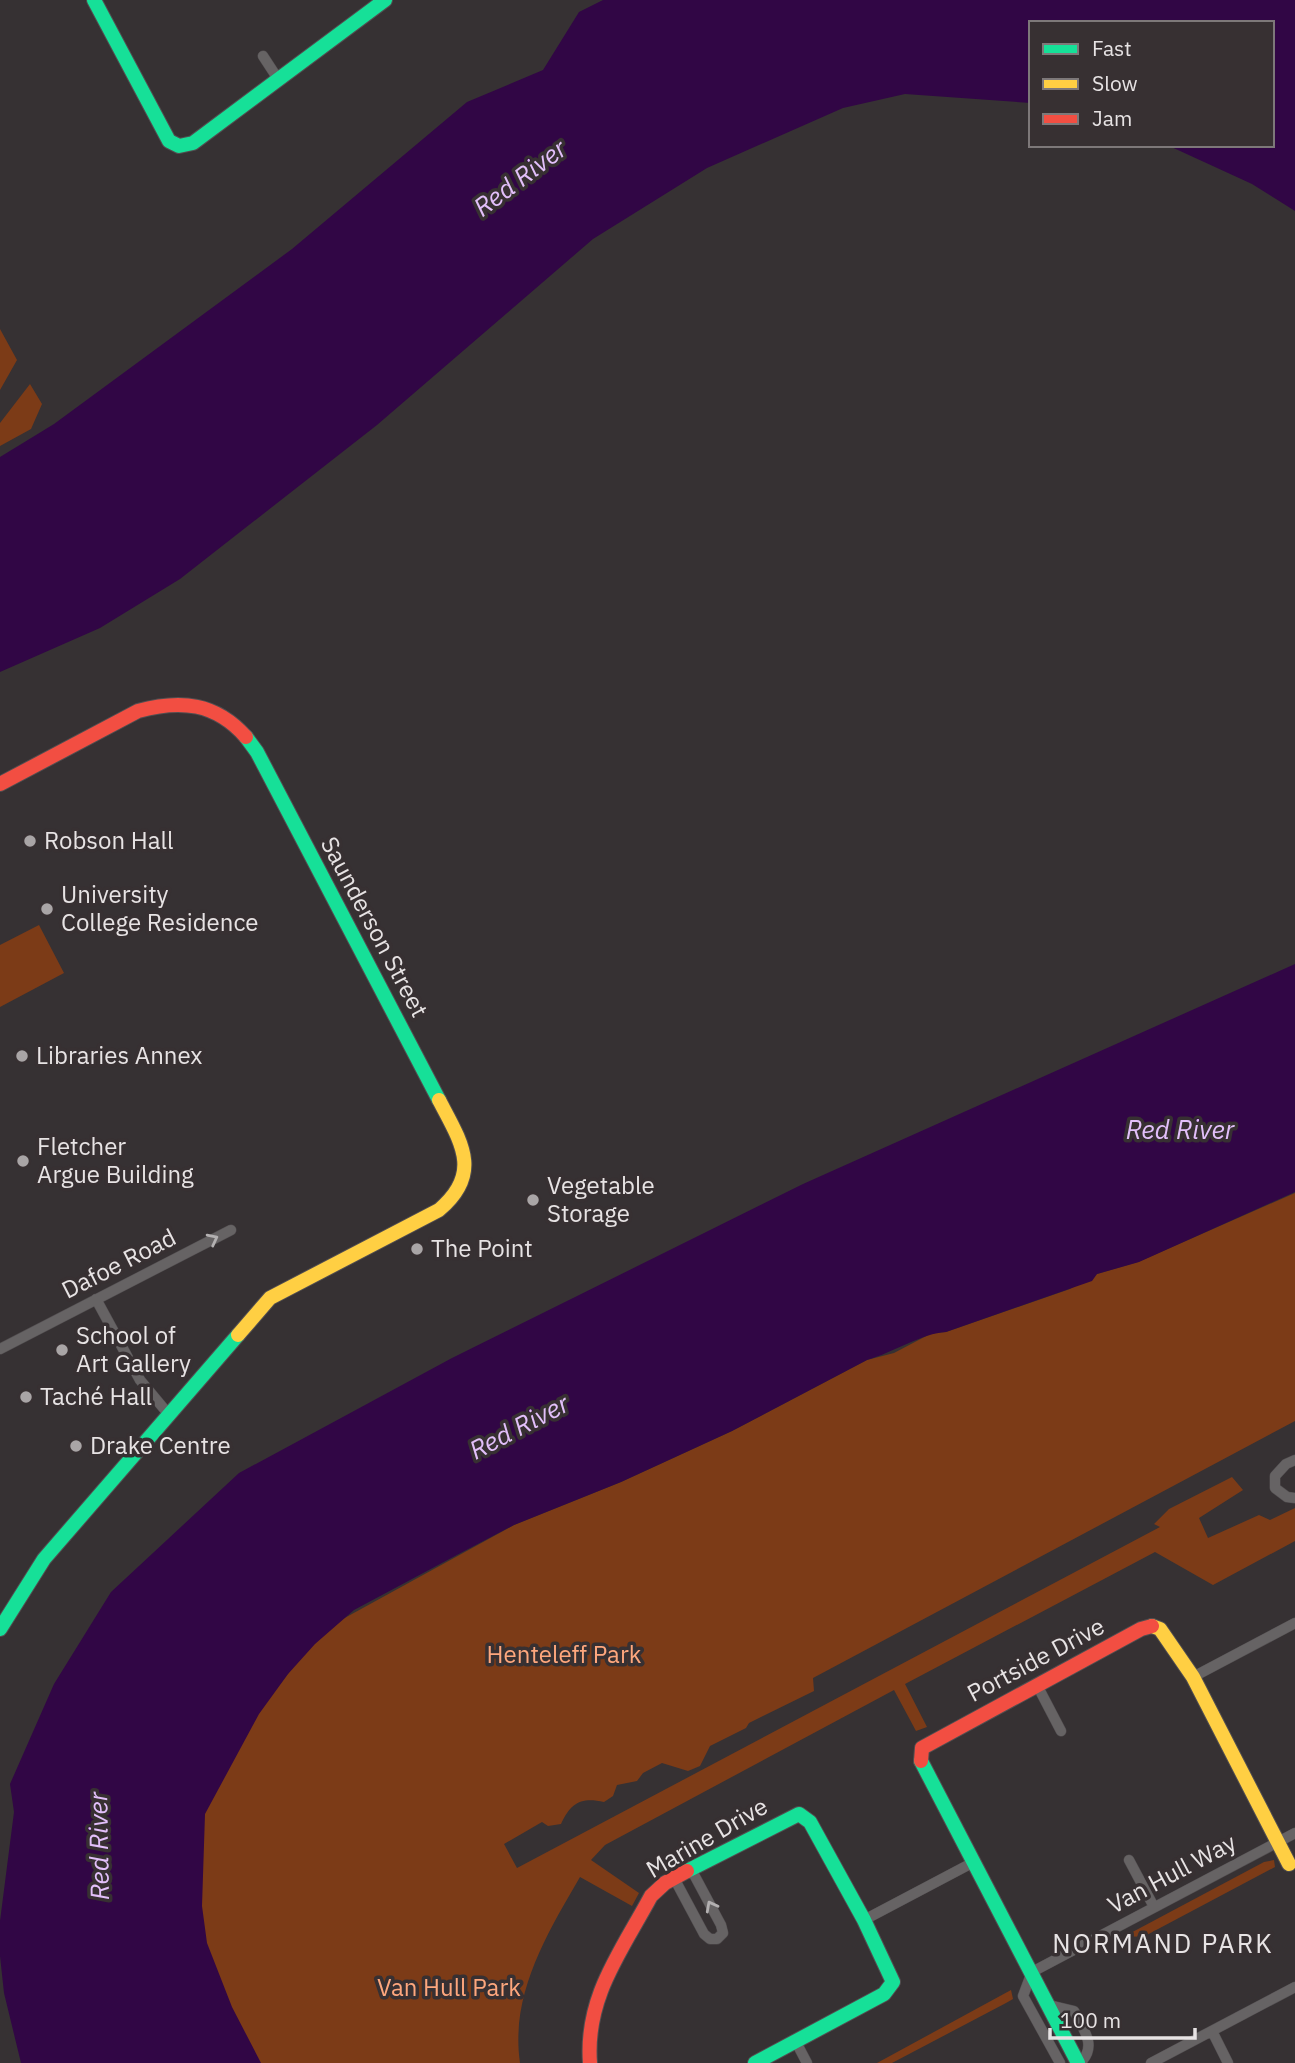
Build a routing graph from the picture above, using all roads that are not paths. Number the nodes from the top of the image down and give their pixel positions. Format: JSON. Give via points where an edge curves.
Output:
{"nodes":[{"id":1,"x":94,"y":0,"type":"edge"},
{"id":2,"x":386,"y":0,"type":"edge"},
{"id":3,"x":263,"y":56,"type":"dead end"},
{"id":4,"x":278,"y":79,"type":"junction"},
{"id":5,"x":0,"y":784,"type":"edge"},
{"id":6,"x":231,"y":1230,"type":"dead end"},
{"id":7,"x":96,"y":1299,"type":"junction"},
{"id":8,"x":27,"y":1338,"type":"junction"},
{"id":9,"x":0,"y":1349,"type":"edge"},
{"id":10,"x":0,"y":1355,"type":"edge"},
{"id":11,"x":170,"y":1416,"type":"junction"},
{"id":12,"x":1295,"y":1460,"type":"edge"},
{"id":13,"x":1295,"y":1498,"type":"edge"},
{"id":14,"x":1295,"y":1623,"type":"edge"},
{"id":15,"x":0,"y":1629,"type":"edge"},
{"id":16,"x":1193,"y":1676,"type":"junction"},
{"id":17,"x":1037,"y":1685,"type":"junction"},
{"id":18,"x":1061,"y":1731,"type":"dead end"},
{"id":19,"x":1295,"y":1833,"type":"edge"},
{"id":20,"x":1276,"y":1843,"type":"junction"},
{"id":21,"x":1129,"y":1860,"type":"dead end"},
{"id":22,"x":972,"y":1863,"type":"junction"},
{"id":23,"x":1289,"y":1864,"type":"dead end"},
{"id":24,"x":691,"y":1869,"type":"junction"},
{"id":25,"x":674,"y":1878,"type":"junction"},
{"id":26,"x":1154,"y":1907,"type":"junction"},
{"id":27,"x":864,"y":1920,"type":"junction"},
{"id":28,"x":1032,"y":1972,"type":"junction"},
{"id":29,"x":1295,"y":1987,"type":"edge"},
{"id":30,"x":1212,"y":2031,"type":"junction"},
{"id":31,"x":796,"y":2042,"type":"junction"},
{"id":32,"x":590,"y":2063,"type":"edge"},
{"id":33,"x":755,"y":2063,"type":"edge"},
{"id":34,"x":807,"y":2063,"type":"edge"},
{"id":35,"x":1060,"y":2063,"type":"edge"},
{"id":36,"x":1079,"y":2063,"type":"edge"},
{"id":37,"x":1152,"y":2063,"type":"edge"},
{"id":38,"x":1228,"y":2063,"type":"edge"}],
"edges":[{"from":1,"to":4,"type":"street","via":[[174,145],[193,143]]},
{"from":2,"to":4,"type":"street"},
{"from":3,"to":4,"type":"street"},
{"from":5,"to":11,"type":"street","name":"Saunderson Street","via":[[138,711],[173,702],[206,707],[235,725],[257,752],[461,1142],[467,1170],[461,1189],[439,1210],[270,1298]]},
{"from":7,"to":6,"type":"street","name":"Dafoe Road","one_way":true},
{"from":7,"to":8,"type":"street","name":"Dafoe Road"},
{"from":7,"to":11,"type":"street","via":[[140,1380]]},
{"from":8,"to":9,"type":"street","name":"Dafoe Road"},
{"from":8,"to":10,"type":"street","name":"Dafoe Road"},
{"from":11,"to":15,"type":"street","via":[[44,1559]]},
{"from":12,"to":13,"type":"street","via":[[1275,1476],[1275,1488]]},
{"from":14,"to":16,"type":"street"},
{"from":16,"to":17,"type":"street","name":"Portside Drive","via":[[1166,1635],[1152,1626]]},
{"from":16,"to":20,"type":"street","name":"Portside Drive"},
{"from":17,"to":18,"type":"street"},
{"from":17,"to":22,"type":"street","name":"Portside Drive","via":[[922,1748],[920,1763]]},
{"from":19,"to":20,"type":"street","name":"Van Hull Way"},
{"from":20,"to":23,"type":"street","name":"Portside Drive"},
{"from":20,"to":26,"type":"street","name":"Van Hull Way"},
{"from":21,"to":26,"type":"street"},
{"from":22,"to":27,"type":"street"},
{"from":22,"to":28,"type":"street","name":"Portside Drive"},
{"from":24,"to":25,"type":"street","name":"Marine Drive"},
{"from":25,"to":24,"type":"street","one_way":true,"via":[[704,1934],[717,1939],[723,1933],[721,1925]]},
{"from":24,"to":27,"type":"street","name":"Marine Drive","via":[[799,1814],[810,1822]]},
{"from":25,"to":32,"type":"street","name":"Marine Drive","via":[[651,1896],[603,1978],[590,2017]]},
{"from":26,"to":28,"type":"street","name":"Van Hull Way"},
{"from":27,"to":31,"type":"street","name":"Marine Drive","via":[[892,1975],[890,1990]]},
{"from":28,"to":35,"type":"street","via":[[1023,1996]]},
{"from":28,"to":36,"type":"street","name":"Portside Drive"},
{"from":29,"to":30,"type":"street"},
{"from":30,"to":37,"type":"street"},
{"from":30,"to":38,"type":"street"},
{"from":31,"to":33,"type":"street","name":"Marine Drive"},
{"from":31,"to":34,"type":"street"}]}
